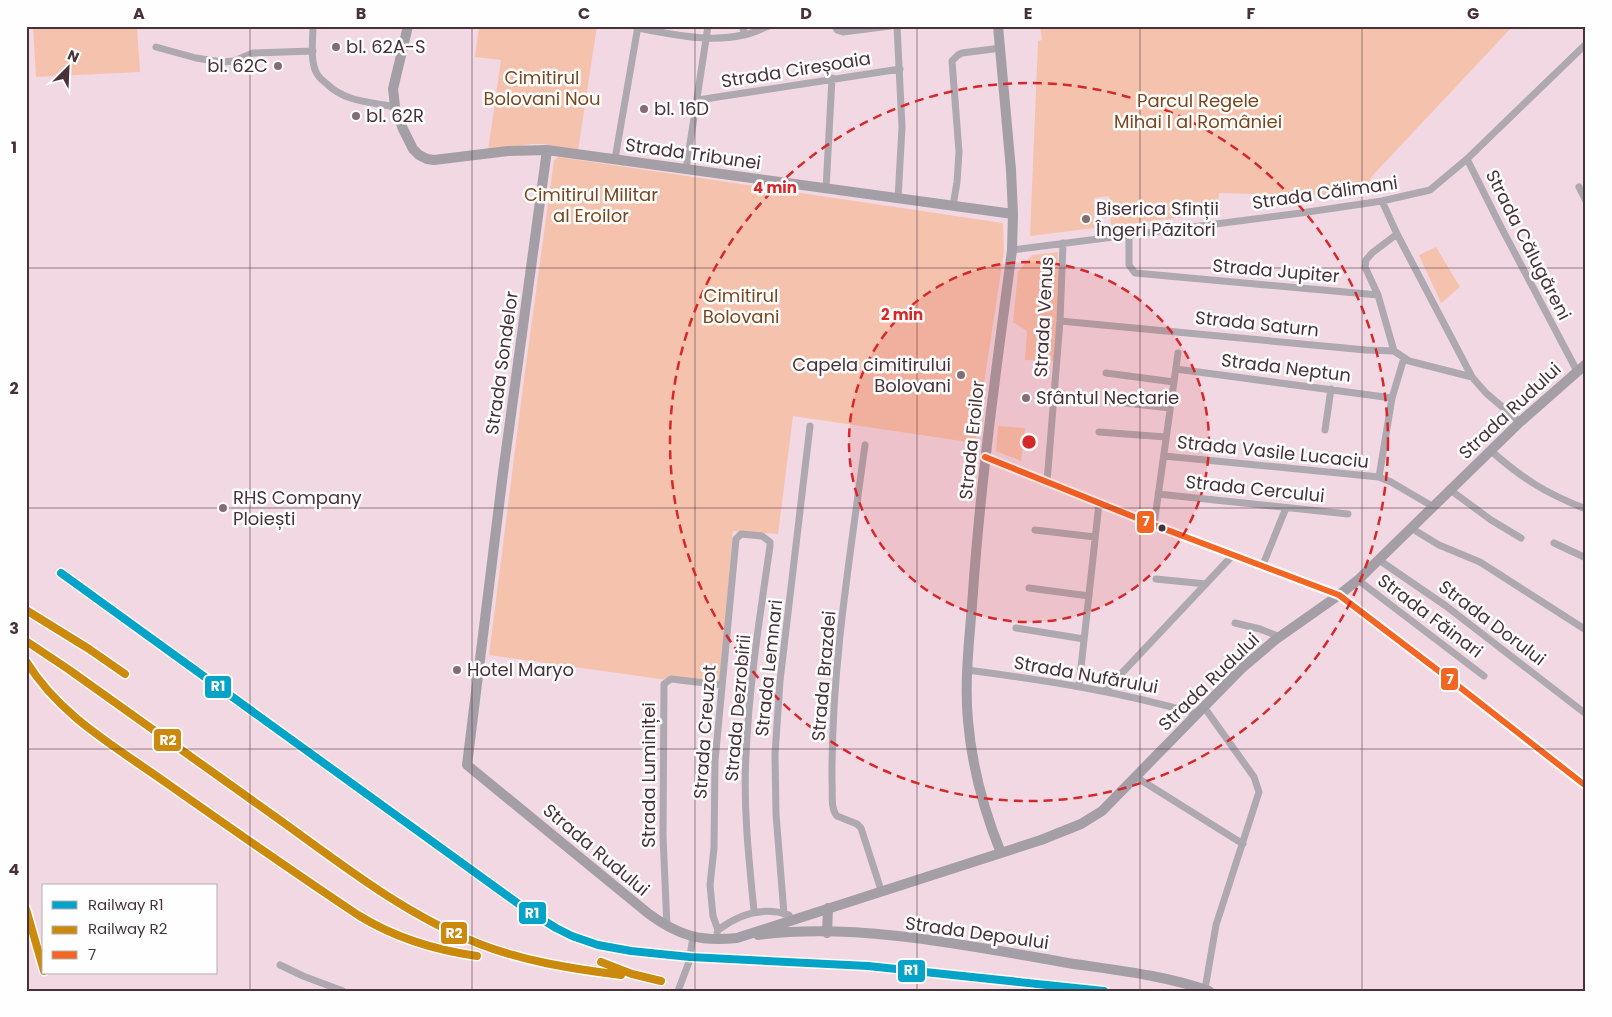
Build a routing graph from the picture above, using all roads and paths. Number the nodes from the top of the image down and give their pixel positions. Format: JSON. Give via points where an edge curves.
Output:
{"nodes":[{"id":1,"x":312,"y":26,"type":"edge"},
{"id":2,"x":408,"y":26,"type":"edge"},
{"id":3,"x":708,"y":26,"type":"edge"},
{"id":4,"x":742,"y":26,"type":"edge"},
{"id":5,"x":769,"y":26,"type":"edge"},
{"id":6,"x":835,"y":26,"type":"edge"},
{"id":7,"x":890,"y":26,"type":"edge"},
{"id":8,"x":897,"y":26,"type":"edge"},
{"id":9,"x":998,"y":26,"type":"edge"},
{"id":10,"x":638,"y":27,"type":"edge"},
{"id":11,"x":745,"y":35,"type":"junction"},
{"id":12,"x":707,"y":38,"type":"junction"},
{"id":13,"x":1586,"y":44,"type":"edge"},
{"id":14,"x":156,"y":47,"type":"dead end"},
{"id":15,"x":1001,"y":48,"type":"junction"},
{"id":16,"x":313,"y":51,"type":"junction"},
{"id":17,"x":900,"y":68,"type":"junction"},
{"id":18,"x":832,"y":78,"type":"junction"},
{"id":19,"x":698,"y":100,"type":"junction"},
{"id":20,"x":395,"y":107,"type":"junction"},
{"id":21,"x":547,"y":150,"type":"junction"},
{"id":22,"x":615,"y":159,"type":"junction"},
{"id":23,"x":1466,"y":159,"type":"junction"},
{"id":24,"x":686,"y":170,"type":"junction"},
{"id":25,"x":1579,"y":187,"type":"dead end"},
{"id":26,"x":826,"y":189,"type":"junction"},
{"id":27,"x":898,"y":199,"type":"junction"},
{"id":28,"x":1382,"y":201,"type":"junction"},
{"id":29,"x":1586,"y":201,"type":"edge"},
{"id":30,"x":953,"y":206,"type":"junction"},
{"id":31,"x":1013,"y":214,"type":"junction"},
{"id":32,"x":1129,"y":234,"type":"junction"},
{"id":33,"x":1397,"y":234,"type":"junction"},
{"id":34,"x":1063,"y":243,"type":"junction"},
{"id":35,"x":1012,"y":250,"type":"junction"},
{"id":36,"x":1378,"y":295,"type":"junction"},
{"id":37,"x":1060,"y":321,"type":"junction"},
{"id":38,"x":1394,"y":350,"type":"junction"},
{"id":39,"x":1178,"y":353,"type":"dead end"},
{"id":40,"x":1404,"y":358,"type":"junction"},
{"id":41,"x":1582,"y":368,"type":"edge"},
{"id":42,"x":1176,"y":369,"type":"junction"},
{"id":43,"x":1106,"y":374,"type":"dead end"},
{"id":44,"x":1472,"y":377,"type":"junction"},
{"id":45,"x":1174,"y":382,"type":"junction"},
{"id":46,"x":1331,"y":389,"type":"junction"},
{"id":47,"x":1392,"y":398,"type":"junction"},
{"id":48,"x":1108,"y":401,"type":"dead end"},
{"id":49,"x":1170,"y":408,"type":"junction"},
{"id":50,"x":1520,"y":422,"type":"junction"},
{"id":51,"x":810,"y":426,"type":"dead end"},
{"id":52,"x":1325,"y":430,"type":"dead end"},
{"id":53,"x":1099,"y":432,"type":"dead end"},
{"id":54,"x":1166,"y":437,"type":"junction"},
{"id":55,"x":865,"y":445,"type":"dead end"},
{"id":56,"x":1490,"y":450,"type":"junction"},
{"id":57,"x":1164,"y":456,"type":"junction"},
{"id":58,"x":985,"y":457,"type":"junction"},
{"id":59,"x":1379,"y":477,"type":"junction"},
{"id":60,"x":1047,"y":482,"type":"junction"},
{"id":61,"x":1449,"y":489,"type":"junction"},
{"id":62,"x":1158,"y":494,"type":"junction"},
{"id":63,"x":1099,"y":503,"type":"junction"},
{"id":64,"x":1432,"y":506,"type":"junction"},
{"id":65,"x":1286,"y":508,"type":"junction"},
{"id":66,"x":1586,"y":509,"type":"edge"},
{"id":67,"x":1348,"y":514,"type":"dead end"},
{"id":68,"x":1154,"y":525,"type":"junction"},
{"id":69,"x":1411,"y":528,"type":"junction"},
{"id":70,"x":1035,"y":530,"type":"dead end"},
{"id":71,"x":738,"y":536,"type":"joint"},
{"id":72,"x":1095,"y":537,"type":"junction"},
{"id":73,"x":1521,"y":538,"type":"dead end"},
{"id":74,"x":1554,"y":543,"type":"dead end"},
{"id":75,"x":1233,"y":555,"type":"junction"},
{"id":76,"x":1586,"y":558,"type":"edge"},
{"id":77,"x":1379,"y":560,"type":"junction"},
{"id":78,"x":1262,"y":567,"type":"junction"},
{"id":79,"x":1156,"y":579,"type":"dead end"},
{"id":80,"x":1358,"y":580,"type":"junction"},
{"id":81,"x":1206,"y":584,"type":"junction"},
{"id":82,"x":1029,"y":588,"type":"dead end"},
{"id":83,"x":1338,"y":595,"type":"junction"},
{"id":84,"x":1089,"y":596,"type":"junction"},
{"id":85,"x":1235,"y":623,"type":"dead end"},
{"id":86,"x":1016,"y":628,"type":"dead end"},
{"id":87,"x":1586,"y":630,"type":"edge"},
{"id":88,"x":1280,"y":637,"type":"junction"},
{"id":89,"x":1084,"y":639,"type":"junction"},
{"id":90,"x":967,"y":670,"type":"junction"},
{"id":91,"x":1484,"y":676,"type":"dead end"},
{"id":92,"x":722,"y":685,"type":"junction"},
{"id":93,"x":1079,"y":686,"type":"junction"},
{"id":94,"x":1105,"y":691,"type":"junction"},
{"id":95,"x":1200,"y":710,"type":"junction"},
{"id":96,"x":1586,"y":714,"type":"edge"},
{"id":97,"x":467,"y":765,"type":"joint"},
{"id":98,"x":1136,"y":777,"type":"junction"},
{"id":99,"x":1586,"y":786,"type":"edge"},
{"id":100,"x":1243,"y":844,"type":"junction"},
{"id":101,"x":1001,"y":853,"type":"junction"},
{"id":102,"x":881,"y":890,"type":"junction"},
{"id":103,"x":828,"y":908,"type":"junction"},
{"id":104,"x":754,"y":911,"type":"junction"},
{"id":105,"x":784,"y":914,"type":"junction"},
{"id":106,"x":796,"y":918,"type":"junction"},
{"id":107,"x":667,"y":927,"type":"junction"},
{"id":108,"x":826,"y":932,"type":"junction"},
{"id":109,"x":716,"y":935,"type":"junction"},
{"id":110,"x":693,"y":937,"type":"junction"},
{"id":111,"x":737,"y":938,"type":"junction"},
{"id":112,"x":280,"y":965,"type":"dead end"},
{"id":113,"x":1207,"y":990,"type":"edge"},
{"id":114,"x":343,"y":991,"type":"edge"},
{"id":115,"x":678,"y":991,"type":"edge"}],
"edges":[{"from":1,"to":16,"type":"street"},
{"from":2,"to":20,"type":"street","via":[[393,89]]},
{"from":3,"to":12,"type":"street"},
{"from":4,"to":11,"type":"street"},
{"from":5,"to":11,"type":"street"},
{"from":6,"to":7,"type":"street","via":[[843,32]]},
{"from":8,"to":17,"type":"street"},
{"from":9,"to":15,"type":"street","name":"Strada Eroilor"},
{"from":10,"to":12,"type":"street"},
{"from":10,"to":22,"type":"street"},
{"from":11,"to":12,"type":"street"},
{"from":12,"to":19,"type":"street"},
{"from":13,"to":23,"type":"street","name":"Strada Călimani"},
{"from":14,"to":16,"type":"street","via":[[222,62],[253,53]]},
{"from":15,"to":30,"type":"street","via":[[962,53],[952,61],[959,152]]},
{"from":15,"to":31,"type":"street","name":"Strada Eroilor"},
{"from":16,"to":20,"type":"street","via":[[316,73],[334,91],[345,98]]},
{"from":17,"to":18,"type":"street","name":"Strada Cireșoaia"},
{"from":17,"to":27,"type":"street","via":[[902,127]]},
{"from":18,"to":19,"type":"street","name":"Strada Cireșoaia"},
{"from":18,"to":26,"type":"street"},
{"from":19,"to":24,"type":"street"},
{"from":20,"to":21,"type":"street","via":[[413,149],[427,160],[516,150]]},
{"from":21,"to":22,"type":"street","name":"Strada Tribunei"},
{"from":21,"to":97,"type":"street","name":"Strada Sondelor"},
{"from":22,"to":24,"type":"street","name":"Strada Tribunei"},
{"from":23,"to":28,"type":"street","name":"Strada Călimani","via":[[1430,190]]},
{"from":23,"to":41,"type":"street","name":"Strada Călugăreni"},
{"from":24,"to":26,"type":"street","name":"Strada Tribunei"},
{"from":25,"to":29,"type":"street"},
{"from":26,"to":27,"type":"street","name":"Strada Tribunei"},
{"from":27,"to":30,"type":"street","name":"Strada Tribunei"},
{"from":28,"to":32,"type":"street","name":"Strada Călimani"},
{"from":28,"to":33,"type":"street"},
{"from":30,"to":31,"type":"street","name":"Strada Tribunei"},
{"from":31,"to":35,"type":"street","name":"Strada Eroilor"},
{"from":32,"to":34,"type":"street","name":"Strada Călimani"},
{"from":32,"to":36,"type":"street","name":"Strada Jupiter","via":[[1129,266],[1135,273]]},
{"from":33,"to":36,"type":"street","name":"Strada Jupiter","via":[[1366,260],[1366,272]]},
{"from":33,"to":44,"type":"street"},
{"from":34,"to":35,"type":"street","name":"Strada Călimani"},
{"from":34,"to":37,"type":"street","name":"Strada Venus"},
{"from":35,"to":58,"type":"street","name":"Strada Eroilor"},
{"from":36,"to":38,"type":"street"},
{"from":37,"to":38,"type":"street","name":"Strada Saturn"},
{"from":37,"to":60,"type":"street","name":"Strada Venus"},
{"from":38,"to":40,"type":"street"},
{"from":39,"to":42,"type":"street"},
{"from":40,"to":44,"type":"street"},
{"from":40,"to":47,"type":"street"},
{"from":41,"to":50,"type":"street","name":"Strada Rudului"},
{"from":42,"to":45,"type":"street"},
{"from":42,"to":46,"type":"street","name":"Strada Neptun"},
{"from":43,"to":45,"type":"street"},
{"from":44,"to":50,"type":"street"},
{"from":45,"to":49,"type":"street"},
{"from":46,"to":47,"type":"street","name":"Strada Neptun"},
{"from":46,"to":52,"type":"street"},
{"from":47,"to":59,"type":"street"},
{"from":48,"to":49,"type":"street"},
{"from":49,"to":54,"type":"street"},
{"from":50,"to":56,"type":"street","name":"Strada Rudului"},
{"from":51,"to":105,"type":"street","name":"Strada Lemnari","via":[[780,681],[775,754]]},
{"from":53,"to":54,"type":"street"},
{"from":54,"to":57,"type":"street"},
{"from":55,"to":102,"type":"street","name":"Strada Brazdei","via":[[836,679],[833,807],[837,816],[860,826]]},
{"from":56,"to":61,"type":"street","name":"Strada Rudului"},
{"from":56,"to":66,"type":"street","via":[[1532,484]]},
{"from":57,"to":59,"type":"street","name":"Strada Vasile Lucaciu"},
{"from":57,"to":62,"type":"street"},
{"from":58,"to":60,"type":"street"},
{"from":58,"to":90,"type":"street","name":"Strada Eroilor"},
{"from":59,"to":64,"type":"street","name":"Strada Vasile Lucaciu"},
{"from":60,"to":63,"type":"street"},
{"from":61,"to":64,"type":"street","name":"Strada Rudului"},
{"from":61,"to":73,"type":"street"},
{"from":62,"to":65,"type":"street","name":"Strada Cercului"},
{"from":62,"to":68,"type":"street"},
{"from":63,"to":68,"type":"street"},
{"from":63,"to":72,"type":"street"},
{"from":64,"to":69,"type":"street","name":"Strada Rudului"},
{"from":65,"to":67,"type":"street","name":"Strada Cercului"},
{"from":65,"to":78,"type":"street"},
{"from":68,"to":75,"type":"street"},
{"from":69,"to":77,"type":"street","name":"Strada Rudului"},
{"from":69,"to":87,"type":"street","via":[[1439,545],[1480,562]]},
{"from":70,"to":72,"type":"street"},
{"from":71,"to":92,"type":"street","name":"Strada Creuzot"},
{"from":71,"to":104,"type":"street","name":"Strada Dezrobirii","via":[[762,536],[770,542],[745,757]]},
{"from":72,"to":84,"type":"street"},
{"from":74,"to":76,"type":"street"},
{"from":75,"to":78,"type":"street"},
{"from":75,"to":81,"type":"street"},
{"from":77,"to":80,"type":"street","name":"Strada Rudului"},
{"from":77,"to":96,"type":"street","name":"Strada Dorului","via":[[1446,606]]},
{"from":78,"to":83,"type":"street"},
{"from":79,"to":81,"type":"street"},
{"from":80,"to":83,"type":"street","name":"Strada Rudului"},
{"from":80,"to":91,"type":"street","name":"Strada Făinari"},
{"from":81,"to":94,"type":"street"},
{"from":82,"to":84,"type":"street"},
{"from":83,"to":88,"type":"street","name":"Strada Rudului"},
{"from":83,"to":99,"type":"street"},
{"from":84,"to":89,"type":"street"},
{"from":85,"to":88,"type":"street","via":[[1260,628]]},
{"from":86,"to":89,"type":"street"},
{"from":88,"to":95,"type":"street","name":"Strada Rudului","via":[[1241,668]]},
{"from":89,"to":93,"type":"street"},
{"from":90,"to":93,"type":"street","name":"Strada Nufărului"},
{"from":90,"to":101,"type":"street","name":"Strada Eroilor","via":[[970,742],[987,814]]},
{"from":92,"to":107,"type":"street","name":"Strada Luminiței","via":[[671,679],[664,684],[663,836]]},
{"from":92,"to":109,"type":"street","name":"Strada Creuzot","via":[[710,877]]},
{"from":93,"to":94,"type":"street","name":"Strada Nufărului"},
{"from":94,"to":95,"type":"street","name":"Strada Nufărului"},
{"from":95,"to":98,"type":"street","name":"Strada Rudului"},
{"from":95,"to":100,"type":"street","via":[[1239,754],[1258,784],[1257,802]]},
{"from":97,"to":107,"type":"street","name":"Strada Rudului"},
{"from":98,"to":100,"type":"street"},
{"from":98,"to":101,"type":"street","name":"Strada Rudului","via":[[1089,820]]},
{"from":100,"to":113,"type":"street","via":[[1216,925]]},
{"from":101,"to":102,"type":"street","name":"Strada Rudului"},
{"from":102,"to":103,"type":"street","name":"Strada Rudului"},
{"from":103,"to":106,"type":"street","name":"Strada Rudului"},
{"from":103,"to":108,"type":"street"},
{"from":104,"to":105,"type":"street"},
{"from":104,"to":109,"type":"street","via":[[736,918]]},
{"from":105,"to":106,"type":"street"},
{"from":106,"to":111,"type":"street","name":"Strada Rudului"},
{"from":107,"to":110,"type":"street","name":"Strada Rudului"},
{"from":108,"to":111,"type":"street","name":"Strada Depoului"},
{"from":108,"to":113,"type":"street","name":"Strada Depoului","via":[[898,937],[994,950]]},
{"from":109,"to":110,"type":"street","name":"Strada Rudului"},
{"from":109,"to":111,"type":"street","name":"Strada Rudului"},
{"from":110,"to":115,"type":"street","via":[[689,962]]},
{"from":112,"to":114,"type":"street"}]}
